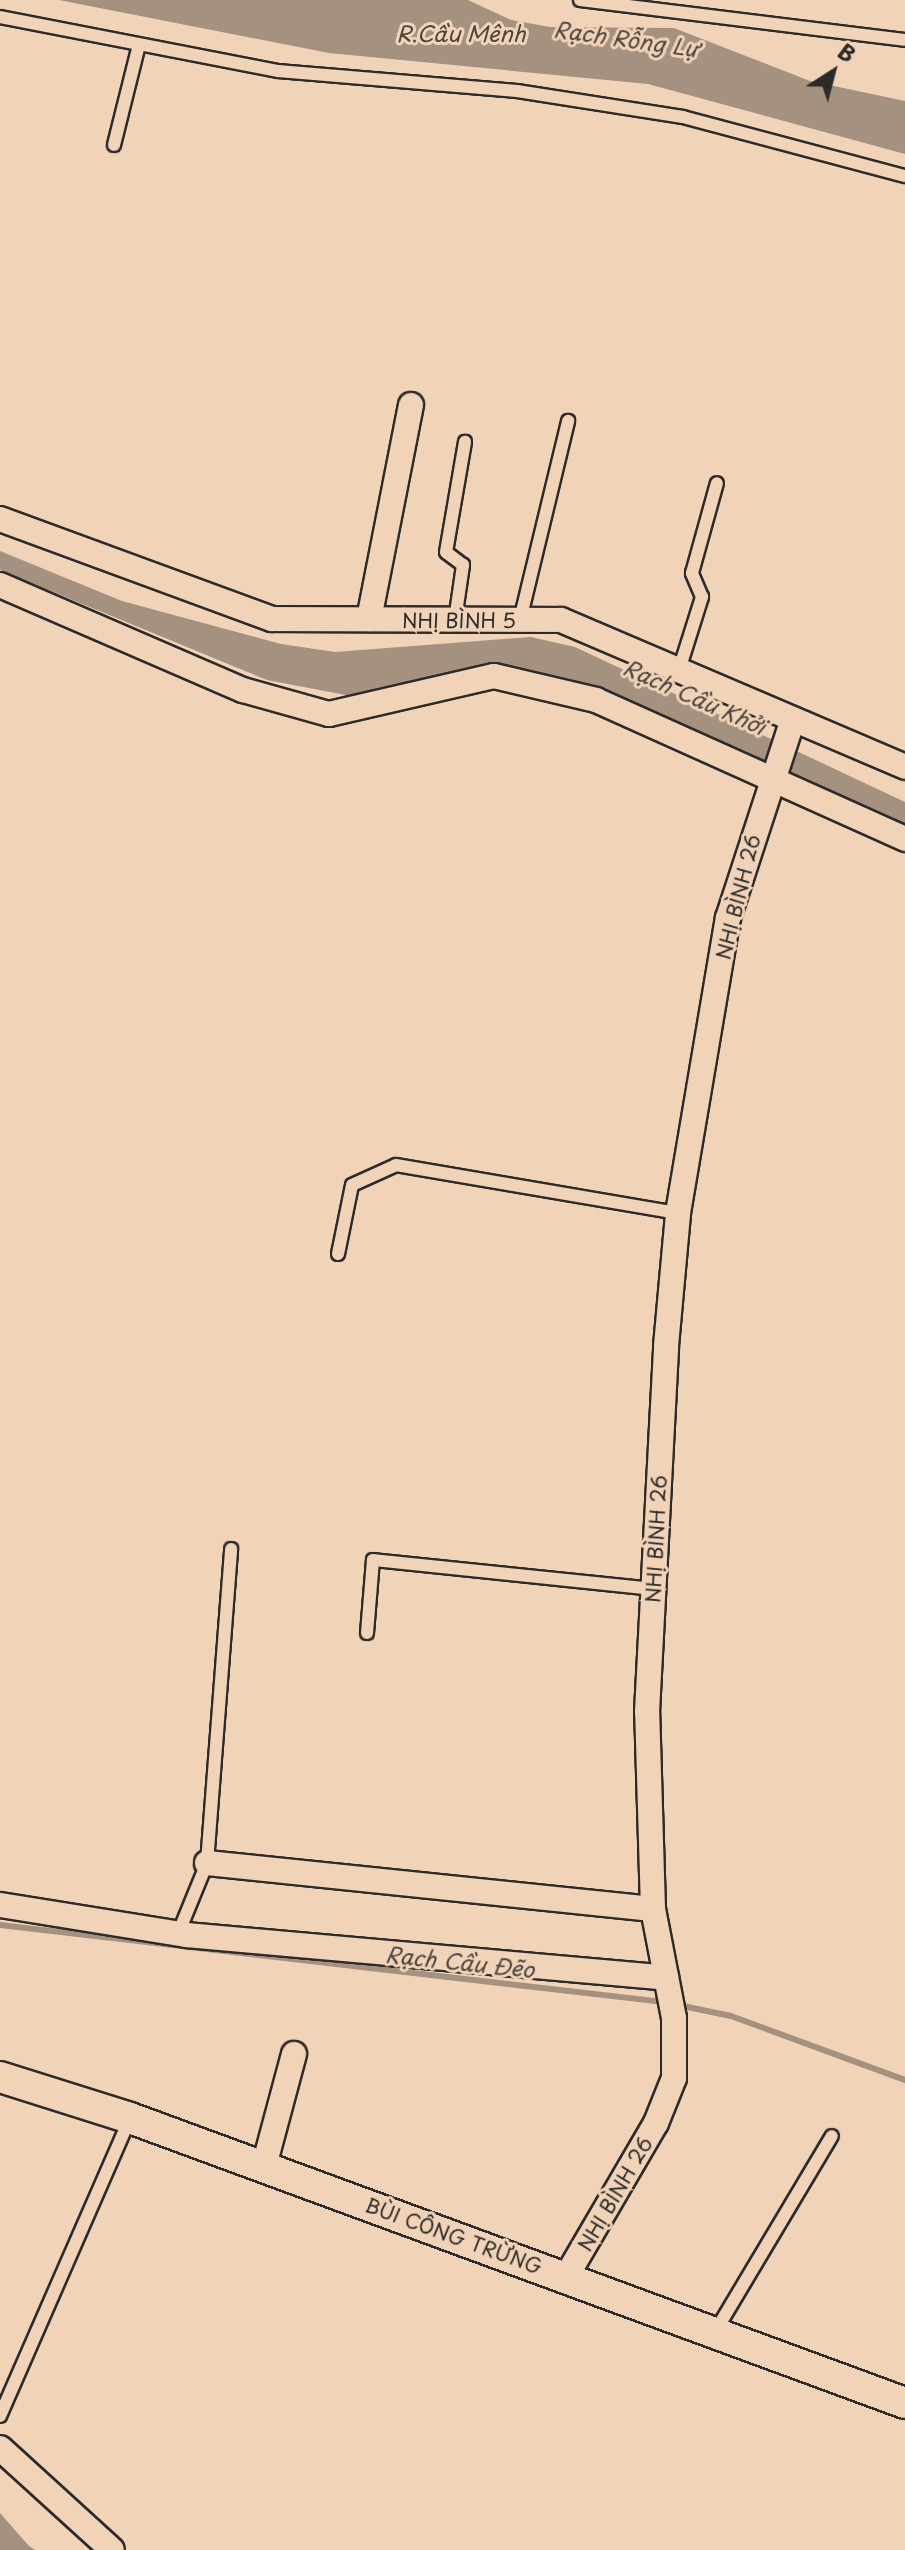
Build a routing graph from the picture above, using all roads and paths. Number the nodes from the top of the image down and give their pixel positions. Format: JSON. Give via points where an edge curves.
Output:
{"nodes":[{"id":1,"x":580,"y":0,"type":"edge"},
{"id":2,"x":0,"y":17,"type":"edge"},
{"id":3,"x":905,"y":40,"type":"edge"},
{"id":4,"x":139,"y":45,"type":"junction"},
{"id":5,"x":114,"y":145,"type":"dead end"},
{"id":6,"x":905,"y":176,"type":"edge"},
{"id":7,"x":411,"y":405,"type":"dead end"},
{"id":8,"x":568,"y":421,"type":"dead end"},
{"id":9,"x":465,"y":442,"type":"dead end"},
{"id":10,"x":717,"y":483,"type":"dead end"},
{"id":11,"x":0,"y":519,"type":"edge"},
{"id":12,"x":0,"y":585,"type":"edge"},
{"id":13,"x":369,"y":619,"type":"junction"},
{"id":14,"x":455,"y":620,"type":"junction"},
{"id":15,"x":520,"y":620,"type":"junction"},
{"id":16,"x":679,"y":670,"type":"junction"},
{"id":17,"x":790,"y":726,"type":"junction"},
{"id":18,"x":905,"y":767,"type":"edge"},
{"id":19,"x":771,"y":778,"type":"junction"},
{"id":20,"x":905,"y":839,"type":"edge"},
{"id":21,"x":678,"y":1213,"type":"junction"},
{"id":22,"x":338,"y":1254,"type":"dead end"},
{"id":23,"x":231,"y":1549,"type":"dead end"},
{"id":24,"x":653,"y":1589,"type":"junction"},
{"id":25,"x":367,"y":1633,"type":"dead end"},
{"id":26,"x":207,"y":1863,"type":"junction"},
{"id":27,"x":0,"y":1905,"type":"edge"},
{"id":28,"x":653,"y":1909,"type":"junction"},
{"id":29,"x":178,"y":1934,"type":"junction"},
{"id":30,"x":667,"y":1984,"type":"junction"},
{"id":31,"x":294,"y":2054,"type":"dead end"},
{"id":32,"x":0,"y":2077,"type":"edge"},
{"id":33,"x":130,"y":2118,"type":"junction"},
{"id":34,"x":832,"y":2136,"type":"dead end"},
{"id":35,"x":264,"y":2166,"type":"junction"},
{"id":36,"x":566,"y":2277,"type":"junction"},
{"id":37,"x":715,"y":2332,"type":"junction"},
{"id":38,"x":905,"y":2403,"type":"edge"},
{"id":39,"x":0,"y":2416,"type":"edge"},
{"id":40,"x":0,"y":2448,"type":"edge"},
{"id":41,"x":112,"y":2550,"type":"edge"}],
"edges":[{"from":1,"to":3,"type":"lane"},
{"from":2,"to":4,"type":"lane"},
{"from":4,"to":5,"type":"lane"},
{"from":4,"to":6,"type":"lane","via":[[278,71],[517,91],[683,117]]},
{"from":7,"to":13,"type":"street"},
{"from":8,"to":15,"type":"lane"},
{"from":9,"to":14,"type":"lane","via":[[446,552],[463,565]]},
{"from":10,"to":16,"type":"lane","via":[[692,573],[702,597]]},
{"from":11,"to":13,"type":"street","name":"NHỊ BÌNH 5","via":[[272,619]]},
{"from":12,"to":19,"type":"street","via":[[243,690],[329,714],[494,676],[596,700]]},
{"from":13,"to":14,"type":"street","name":"NHỊ BÌNH 5"},
{"from":14,"to":15,"type":"street","name":"NHỊ BÌNH 5"},
{"from":15,"to":16,"type":"street","name":"NHỊ BÌNH 5","via":[[561,620]]},
{"from":16,"to":17,"type":"street","name":"NHỊ BÌNH 5"},
{"from":17,"to":18,"type":"street","name":"NHỊ BÌNH 5"},
{"from":17,"to":19,"type":"street","name":"NHỊ BÌNH 26"},
{"from":19,"to":20,"type":"street"},
{"from":19,"to":21,"type":"street","name":"NHỊ BÌNH 26","via":[[728,918]]},
{"from":21,"to":22,"type":"lane","via":[[396,1165],[352,1185]]},
{"from":21,"to":24,"type":"street","name":"NHỊ BÌNH 26"},
{"from":23,"to":26,"type":"lane"},
{"from":24,"to":25,"type":"lane","via":[[373,1560]]},
{"from":24,"to":28,"type":"street","name":"NHỊ BÌNH 26","via":[[647,1712]]},
{"from":26,"to":28,"type":"street"},
{"from":26,"to":29,"type":"lane"},
{"from":27,"to":29,"type":"street"},
{"from":28,"to":30,"type":"street","name":"NHỊ BÌNH 26"},
{"from":29,"to":30,"type":"street"},
{"from":30,"to":36,"type":"street","name":"NHỊ BÌNH 26","via":[[674,2018],[667,2101]]},
{"from":31,"to":35,"type":"street"},
{"from":32,"to":33,"type":"street","name":"BÙI CÔNG TRỪNG"},
{"from":33,"to":35,"type":"street","name":"BÙI CÔNG TRỪNG"},
{"from":33,"to":39,"type":"lane"},
{"from":34,"to":37,"type":"lane"},
{"from":35,"to":36,"type":"street","name":"BÙI CÔNG TRỪNG"},
{"from":36,"to":37,"type":"street","name":"BÙI CÔNG TRỪNG"},
{"from":37,"to":38,"type":"street","name":"BÙI CÔNG TRỪNG"},
{"from":40,"to":41,"type":"street"}]}
